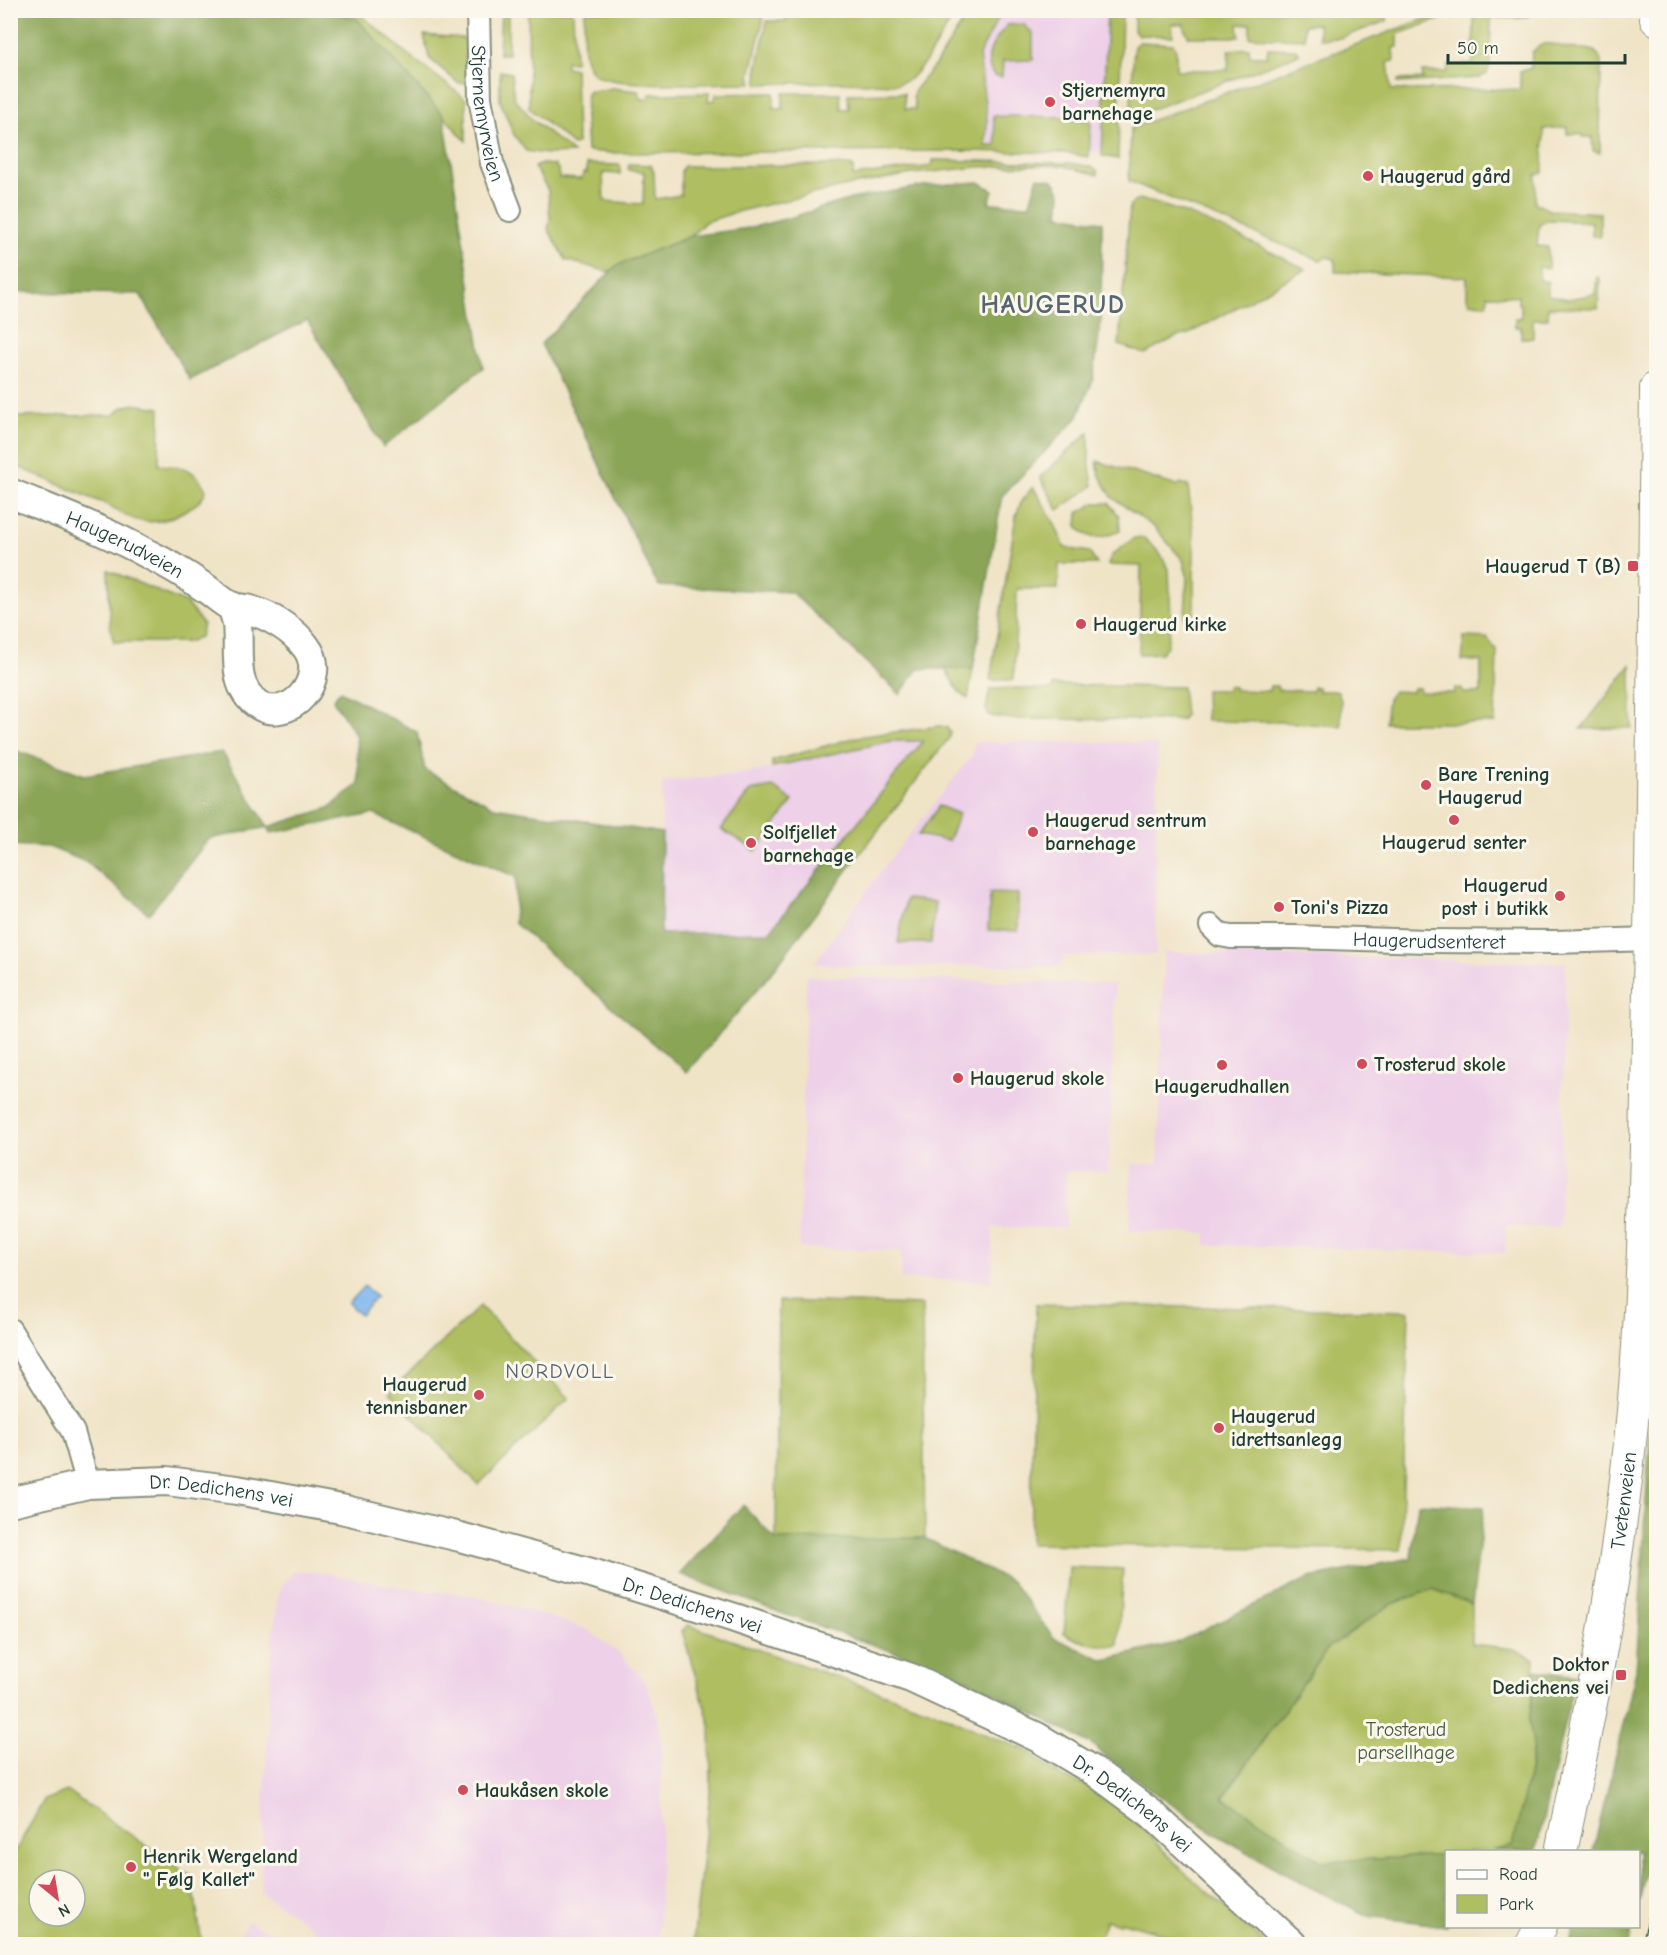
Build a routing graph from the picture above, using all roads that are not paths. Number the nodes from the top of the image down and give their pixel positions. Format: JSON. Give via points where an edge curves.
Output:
{"nodes":[{"id":1,"x":478,"y":10,"type":"edge"},
{"id":2,"x":1656,"y":10,"type":"edge"},
{"id":3,"x":1656,"y":19,"type":"edge"},
{"id":4,"x":510,"y":210,"type":"dead end"},
{"id":5,"x":1656,"y":388,"type":"edge"},
{"id":6,"x":10,"y":493,"type":"edge"},
{"id":7,"x":232,"y":606,"type":"dead end"},
{"id":8,"x":1210,"y":926,"type":"dead end"},
{"id":9,"x":1651,"y":939,"type":"junction"},
{"id":10,"x":10,"y":1330,"type":"edge"},
{"id":11,"x":88,"y":1484,"type":"junction"},
{"id":12,"x":10,"y":1502,"type":"edge"},
{"id":13,"x":1561,"y":1850,"type":"edge"},
{"id":14,"x":1541,"y":1928,"type":"edge"},
{"id":15,"x":1542,"y":1928,"type":"edge"},
{"id":16,"x":1292,"y":1944,"type":"edge"},
{"id":17,"x":1532,"y":1944,"type":"edge"},
{"id":18,"x":1541,"y":1944,"type":"edge"}],
"edges":[{"from":1,"to":4,"type":"street","name":"Stjernemyrveien","via":[[480,98],[492,163]]},
{"from":2,"to":3,"type":"main road"},
{"from":5,"to":9,"type":"main road","name":"Tvetenveien"},
{"from":6,"to":7,"type":"street","name":"Haugerudveien","via":[[147,553]]},
{"from":8,"to":9,"type":"street","name":"Haugerudsenteret","via":[[1231,938]]},
{"from":9,"to":13,"type":"main road","name":"Tvetenveien","via":[[1643,1260],[1632,1421],[1608,1615]]},
{"from":10,"to":11,"type":"street","via":[[73,1432]]},
{"from":11,"to":12,"type":"street","name":"Dr. Dedichens vei"},
{"from":11,"to":16,"type":"street","name":"Dr. Dedichens vei","via":[[167,1481],[391,1520],[595,1574],[911,1678],[1037,1737],[1094,1771],[1152,1814]]},
{"from":14,"to":17,"type":"main road"},
{"from":15,"to":18,"type":"main road"}]}
